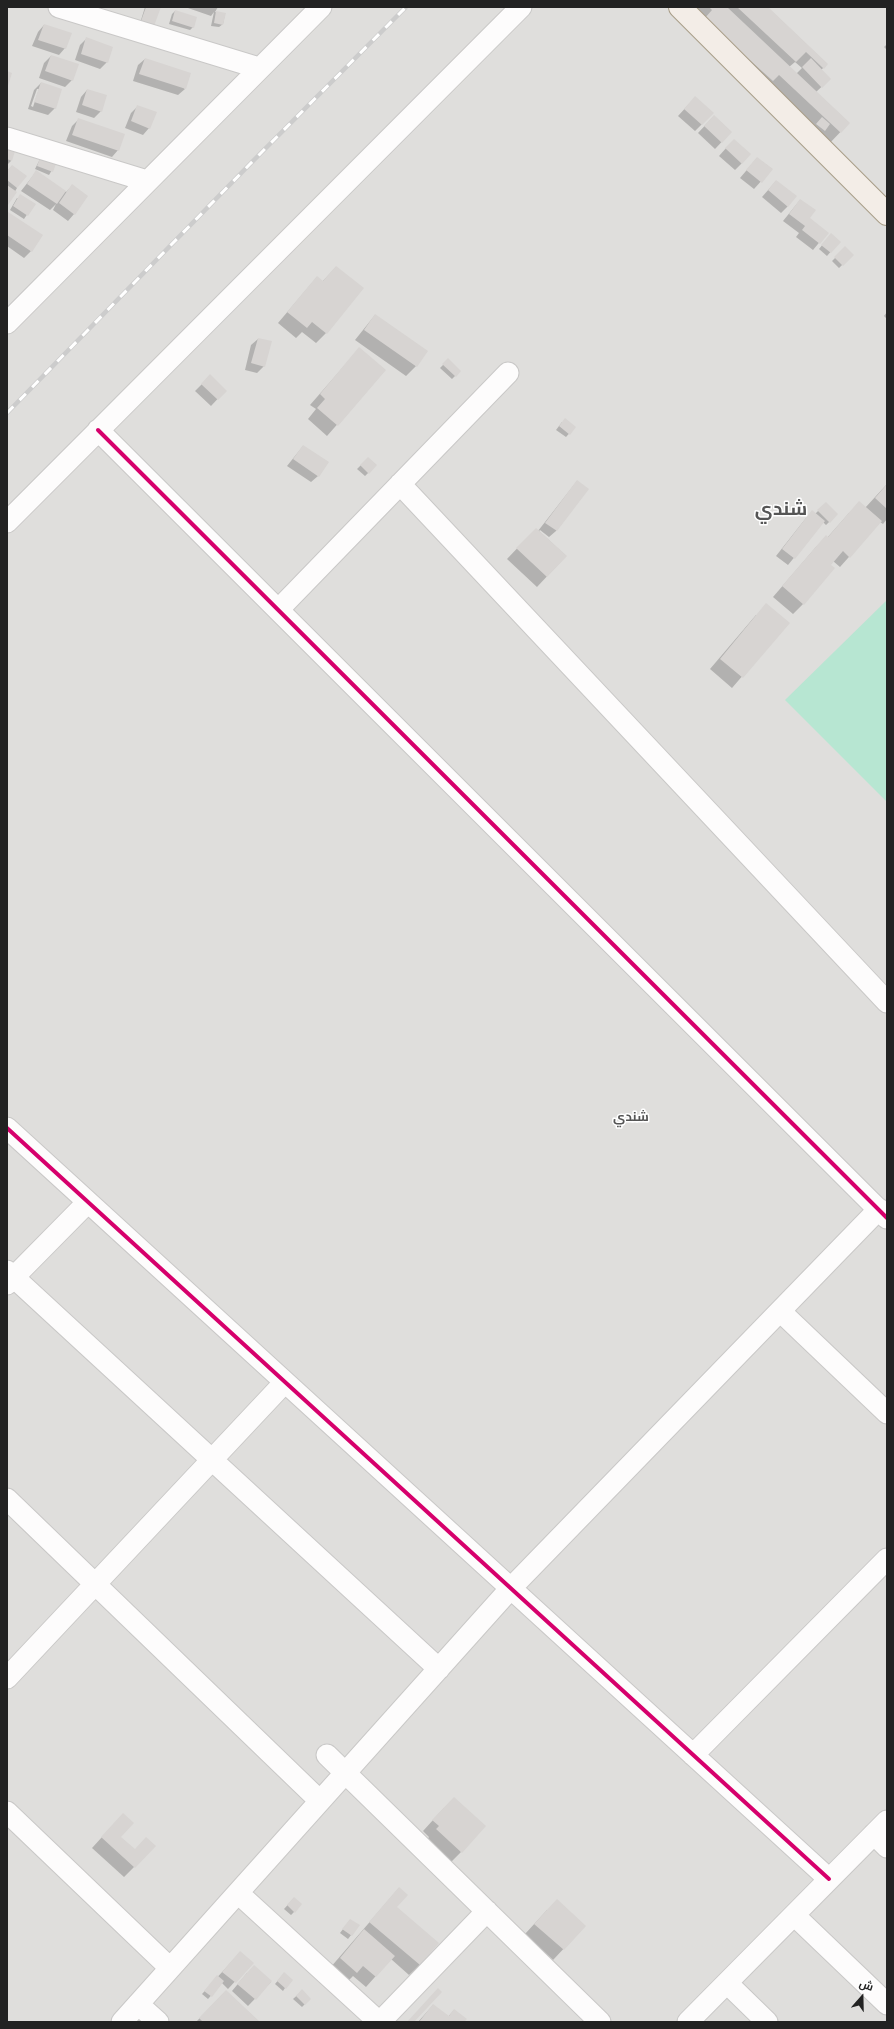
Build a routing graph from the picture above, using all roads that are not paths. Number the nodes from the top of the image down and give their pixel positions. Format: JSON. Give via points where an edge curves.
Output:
{"nodes":[{"id":1,"x":58,"y":7,"type":"edge"},
{"id":2,"x":321,"y":7,"type":"edge"},
{"id":3,"x":521,"y":7,"type":"edge"},
{"id":4,"x":680,"y":7,"type":"edge"},
{"id":5,"x":97,"y":12,"type":"edge"},
{"id":6,"x":259,"y":68,"type":"junction"},
{"id":7,"x":7,"y":138,"type":"edge"},
{"id":8,"x":147,"y":181,"type":"junction"},
{"id":9,"x":887,"y":214,"type":"edge"},
{"id":10,"x":7,"y":323,"type":"edge"},
{"id":11,"x":508,"y":373,"type":"dead end"},
{"id":12,"x":98,"y":430,"type":"junction"},
{"id":13,"x":400,"y":484,"type":"junction"},
{"id":14,"x":7,"y":522,"type":"edge"},
{"id":15,"x":278,"y":610,"type":"junction"},
{"id":16,"x":887,"y":1002,"type":"edge"},
{"id":17,"x":7,"y":1128,"type":"edge"},
{"id":18,"x":88,"y":1202,"type":"junction"},
{"id":19,"x":883,"y":1214,"type":"edge"},
{"id":20,"x":9,"y":1277,"type":"edge"},
{"id":21,"x":780,"y":1311,"type":"junction"},
{"id":22,"x":285,"y":1382,"type":"junction"},
{"id":23,"x":887,"y":1413,"type":"edge"},
{"id":24,"x":212,"y":1460,"type":"junction"},
{"id":25,"x":7,"y":1499,"type":"edge"},
{"id":26,"x":887,"y":1559,"type":"edge"},
{"id":27,"x":95,"y":1584,"type":"junction"},
{"id":28,"x":511,"y":1588,"type":"junction"},
{"id":29,"x":439,"y":1669,"type":"junction"},
{"id":30,"x":7,"y":1678,"type":"edge"},
{"id":31,"x":327,"y":1755,"type":"dead end"},
{"id":32,"x":693,"y":1755,"type":"junction"},
{"id":33,"x":345,"y":1773,"type":"junction"},
{"id":34,"x":320,"y":1801,"type":"junction"},
{"id":35,"x":7,"y":1812,"type":"edge"},
{"id":36,"x":883,"y":1834,"type":"edge"},
{"id":37,"x":830,"y":1880,"type":"junction"},
{"id":38,"x":238,"y":1892,"type":"junction"},
{"id":39,"x":487,"y":1911,"type":"junction"},
{"id":40,"x":794,"y":1915,"type":"junction"},
{"id":41,"x":170,"y":1968,"type":"junction"},
{"id":42,"x":727,"y":1983,"type":"junction"},
{"id":43,"x":138,"y":2004,"type":"junction"},
{"id":44,"x":887,"y":2004,"type":"edge"},
{"id":45,"x":122,"y":2022,"type":"edge"},
{"id":46,"x":158,"y":2022,"type":"edge"},
{"id":47,"x":380,"y":2022,"type":"edge"},
{"id":48,"x":600,"y":2022,"type":"edge"},
{"id":49,"x":688,"y":2022,"type":"edge"},
{"id":50,"x":767,"y":2022,"type":"edge"}],
"edges":[{"from":1,"to":5,"type":"street"},
{"from":2,"to":6,"type":"street"},
{"from":3,"to":12,"type":"street"},
{"from":4,"to":9,"type":"main road"},
{"from":5,"to":6,"type":"street"},
{"from":6,"to":8,"type":"street"},
{"from":7,"to":8,"type":"street"},
{"from":8,"to":10,"type":"street"},
{"from":11,"to":13,"type":"street"},
{"from":12,"to":14,"type":"street"},
{"from":12,"to":15,"type":"street"},
{"from":13,"to":15,"type":"street"},
{"from":13,"to":16,"type":"street"},
{"from":15,"to":19,"type":"street"},
{"from":17,"to":18,"type":"street"},
{"from":18,"to":20,"type":"street"},
{"from":18,"to":22,"type":"street"},
{"from":19,"to":21,"type":"street"},
{"from":20,"to":24,"type":"street"},
{"from":21,"to":23,"type":"street"},
{"from":21,"to":28,"type":"street"},
{"from":22,"to":24,"type":"street"},
{"from":22,"to":28,"type":"street"},
{"from":24,"to":27,"type":"street"},
{"from":24,"to":29,"type":"street"},
{"from":25,"to":27,"type":"street"},
{"from":26,"to":32,"type":"street"},
{"from":27,"to":30,"type":"street"},
{"from":27,"to":34,"type":"street"},
{"from":28,"to":29,"type":"street"},
{"from":28,"to":32,"type":"street"},
{"from":29,"to":33,"type":"street"},
{"from":31,"to":33,"type":"street"},
{"from":32,"to":37,"type":"street"},
{"from":33,"to":34,"type":"street"},
{"from":33,"to":39,"type":"street"},
{"from":34,"to":38,"type":"street"},
{"from":35,"to":41,"type":"street"},
{"from":36,"to":37,"type":"street"},
{"from":37,"to":40,"type":"street"},
{"from":38,"to":41,"type":"street"},
{"from":38,"to":47,"type":"street"},
{"from":39,"to":47,"type":"street"},
{"from":39,"to":48,"type":"street"},
{"from":40,"to":42,"type":"street"},
{"from":40,"to":44,"type":"street"},
{"from":41,"to":43,"type":"street"},
{"from":42,"to":49,"type":"street"},
{"from":42,"to":50,"type":"street"},
{"from":43,"to":45,"type":"street"},
{"from":43,"to":46,"type":"street"}]}
